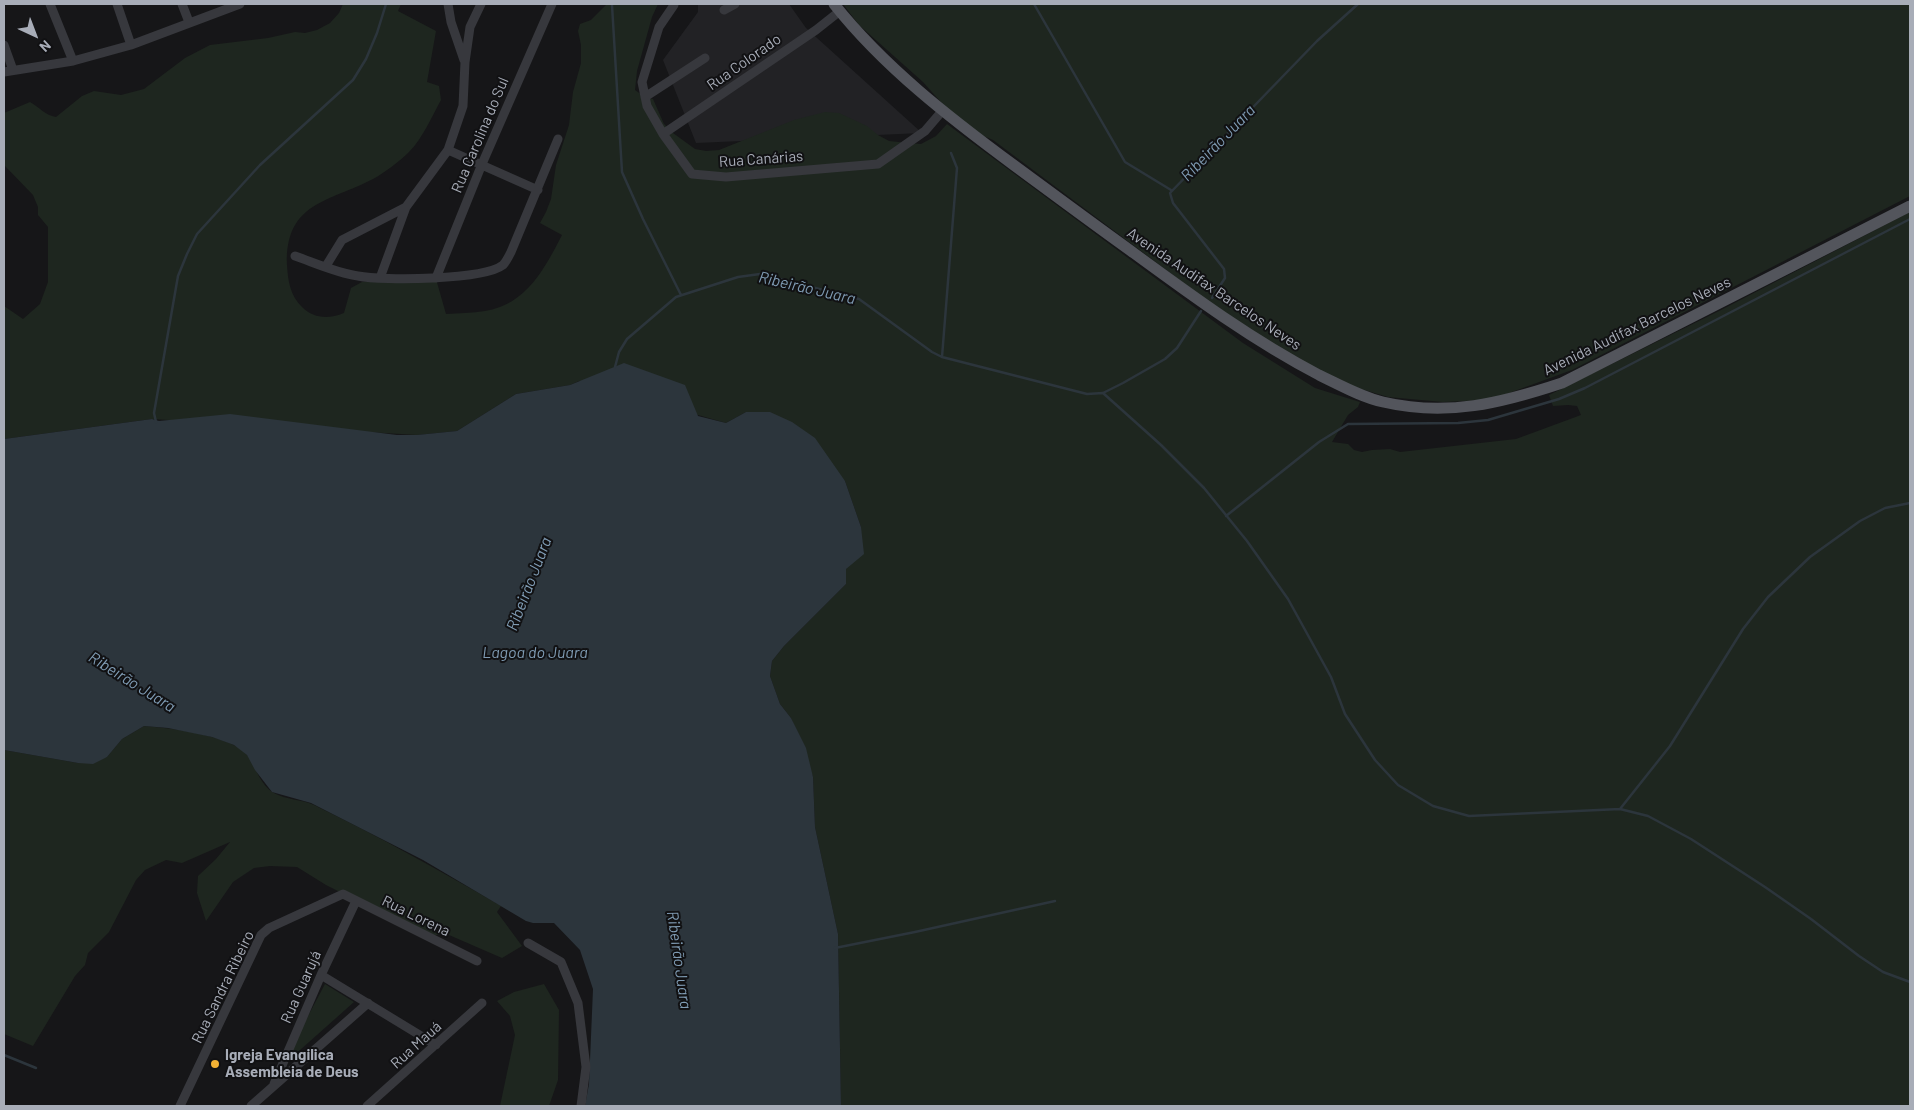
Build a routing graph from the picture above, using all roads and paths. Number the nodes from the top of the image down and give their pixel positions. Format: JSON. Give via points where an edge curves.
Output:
{"nodes":[{"id":1,"x":50,"y":4,"type":"edge"},
{"id":2,"x":117,"y":4,"type":"edge"},
{"id":3,"x":182,"y":4,"type":"edge"},
{"id":4,"x":240,"y":4,"type":"edge"},
{"id":5,"x":448,"y":4,"type":"edge"},
{"id":6,"x":481,"y":4,"type":"edge"},
{"id":7,"x":552,"y":4,"type":"edge"},
{"id":8,"x":735,"y":4,"type":"edge"},
{"id":9,"x":674,"y":5,"type":"edge"},
{"id":10,"x":837,"y":8,"type":"edge"},
{"id":11,"x":724,"y":10,"type":"dead end"},
{"id":12,"x":188,"y":22,"type":"junction"},
{"id":13,"x":4,"y":45,"type":"edge"},
{"id":14,"x":131,"y":45,"type":"junction"},
{"id":15,"x":705,"y":58,"type":"dead end"},
{"id":16,"x":73,"y":60,"type":"junction"},
{"id":17,"x":465,"y":62,"type":"junction"},
{"id":18,"x":8,"y":71,"type":"edge"},
{"id":19,"x":645,"y":97,"type":"junction"},
{"id":20,"x":943,"y":110,"type":"junction"},
{"id":21,"x":663,"y":134,"type":"junction"},
{"id":22,"x":558,"y":139,"type":"dead end"},
{"id":23,"x":448,"y":150,"type":"junction"},
{"id":24,"x":482,"y":164,"type":"junction"},
{"id":25,"x":538,"y":190,"type":"junction"},
{"id":26,"x":1910,"y":206,"type":"edge"},
{"id":27,"x":406,"y":207,"type":"junction"},
{"id":28,"x":295,"y":256,"type":"dead end"},
{"id":29,"x":326,"y":266,"type":"junction"},
{"id":30,"x":380,"y":278,"type":"junction"},
{"id":31,"x":436,"y":278,"type":"junction"},
{"id":32,"x":343,"y":894,"type":"joint"},
{"id":33,"x":356,"y":901,"type":"junction"},
{"id":34,"x":528,"y":943,"type":"dead end"},
{"id":35,"x":477,"y":961,"type":"dead end"},
{"id":36,"x":321,"y":975,"type":"junction"},
{"id":37,"x":368,"y":1003,"type":"junction"},
{"id":38,"x":482,"y":1003,"type":"dead end"},
{"id":39,"x":436,"y":1045,"type":"junction"},
{"id":40,"x":274,"y":1084,"type":"junction"},
{"id":41,"x":180,"y":1106,"type":"edge"},
{"id":42,"x":251,"y":1106,"type":"edge"},
{"id":43,"x":367,"y":1106,"type":"edge"},
{"id":44,"x":581,"y":1106,"type":"edge"}],
"edges":[{"from":1,"to":16,"type":"street"},
{"from":2,"to":14,"type":"street"},
{"from":3,"to":12,"type":"street"},
{"from":4,"to":12,"type":"street"},
{"from":5,"to":17,"type":"street"},
{"from":6,"to":17,"type":"street","via":[[470,27]]},
{"from":7,"to":24,"type":"street","name":"Rua Carolina do Sul"},
{"from":8,"to":11,"type":"street"},
{"from":9,"to":19,"type":"street","name":"Rua Canárias","via":[[659,27],[642,82]]},
{"from":10,"to":20,"type":"main road","name":"Avenida Audifax Barcelos Neves","via":[[884,60]]},
{"from":10,"to":21,"type":"street","name":"Rua Colorado","via":[[808,35]]},
{"from":12,"to":14,"type":"street"},
{"from":13,"to":18,"type":"street"},
{"from":14,"to":16,"type":"street"},
{"from":15,"to":19,"type":"street"},
{"from":16,"to":18,"type":"street"},
{"from":17,"to":23,"type":"street","via":[[463,106]]},
{"from":19,"to":21,"type":"street","name":"Rua Canárias"},
{"from":20,"to":21,"type":"street","name":"Rua Canárias","via":[[925,131],[878,164],[726,177],[692,174]]},
{"from":20,"to":26,"type":"main road","name":"Avenida Audifax Barcelos Neves","via":[[1198,300],[1288,359],[1383,402],[1429,409],[1480,406],[1562,383]]},
{"from":22,"to":25,"type":"street"},
{"from":23,"to":24,"type":"street"},
{"from":23,"to":27,"type":"street"},
{"from":24,"to":25,"type":"street"},
{"from":24,"to":31,"type":"street","name":"Rua Carolina do Sul"},
{"from":25,"to":31,"type":"street","via":[[512,252],[503,265],[483,272]]},
{"from":27,"to":29,"type":"street","via":[[342,240]]},
{"from":27,"to":30,"type":"street"},
{"from":28,"to":29,"type":"street"},
{"from":29,"to":30,"type":"street","via":[[357,276]]},
{"from":30,"to":31,"type":"street"},
{"from":32,"to":33,"type":"street","name":"Rua Lorena"},
{"from":32,"to":41,"type":"street","name":"Rua Sandra Ribeiro","via":[[269,928],[261,936]]},
{"from":33,"to":35,"type":"street","name":"Rua Lorena"},
{"from":33,"to":36,"type":"street","name":"Rua Guarujá"},
{"from":34,"to":44,"type":"street","via":[[561,962],[578,1004],[586,1067]]},
{"from":36,"to":37,"type":"street"},
{"from":36,"to":40,"type":"street","name":"Rua Guarujá"},
{"from":37,"to":39,"type":"street"},
{"from":37,"to":40,"type":"street"},
{"from":38,"to":39,"type":"street","name":"Rua Mauá"},
{"from":39,"to":43,"type":"street","name":"Rua Mauá"},
{"from":40,"to":42,"type":"street"}]}
